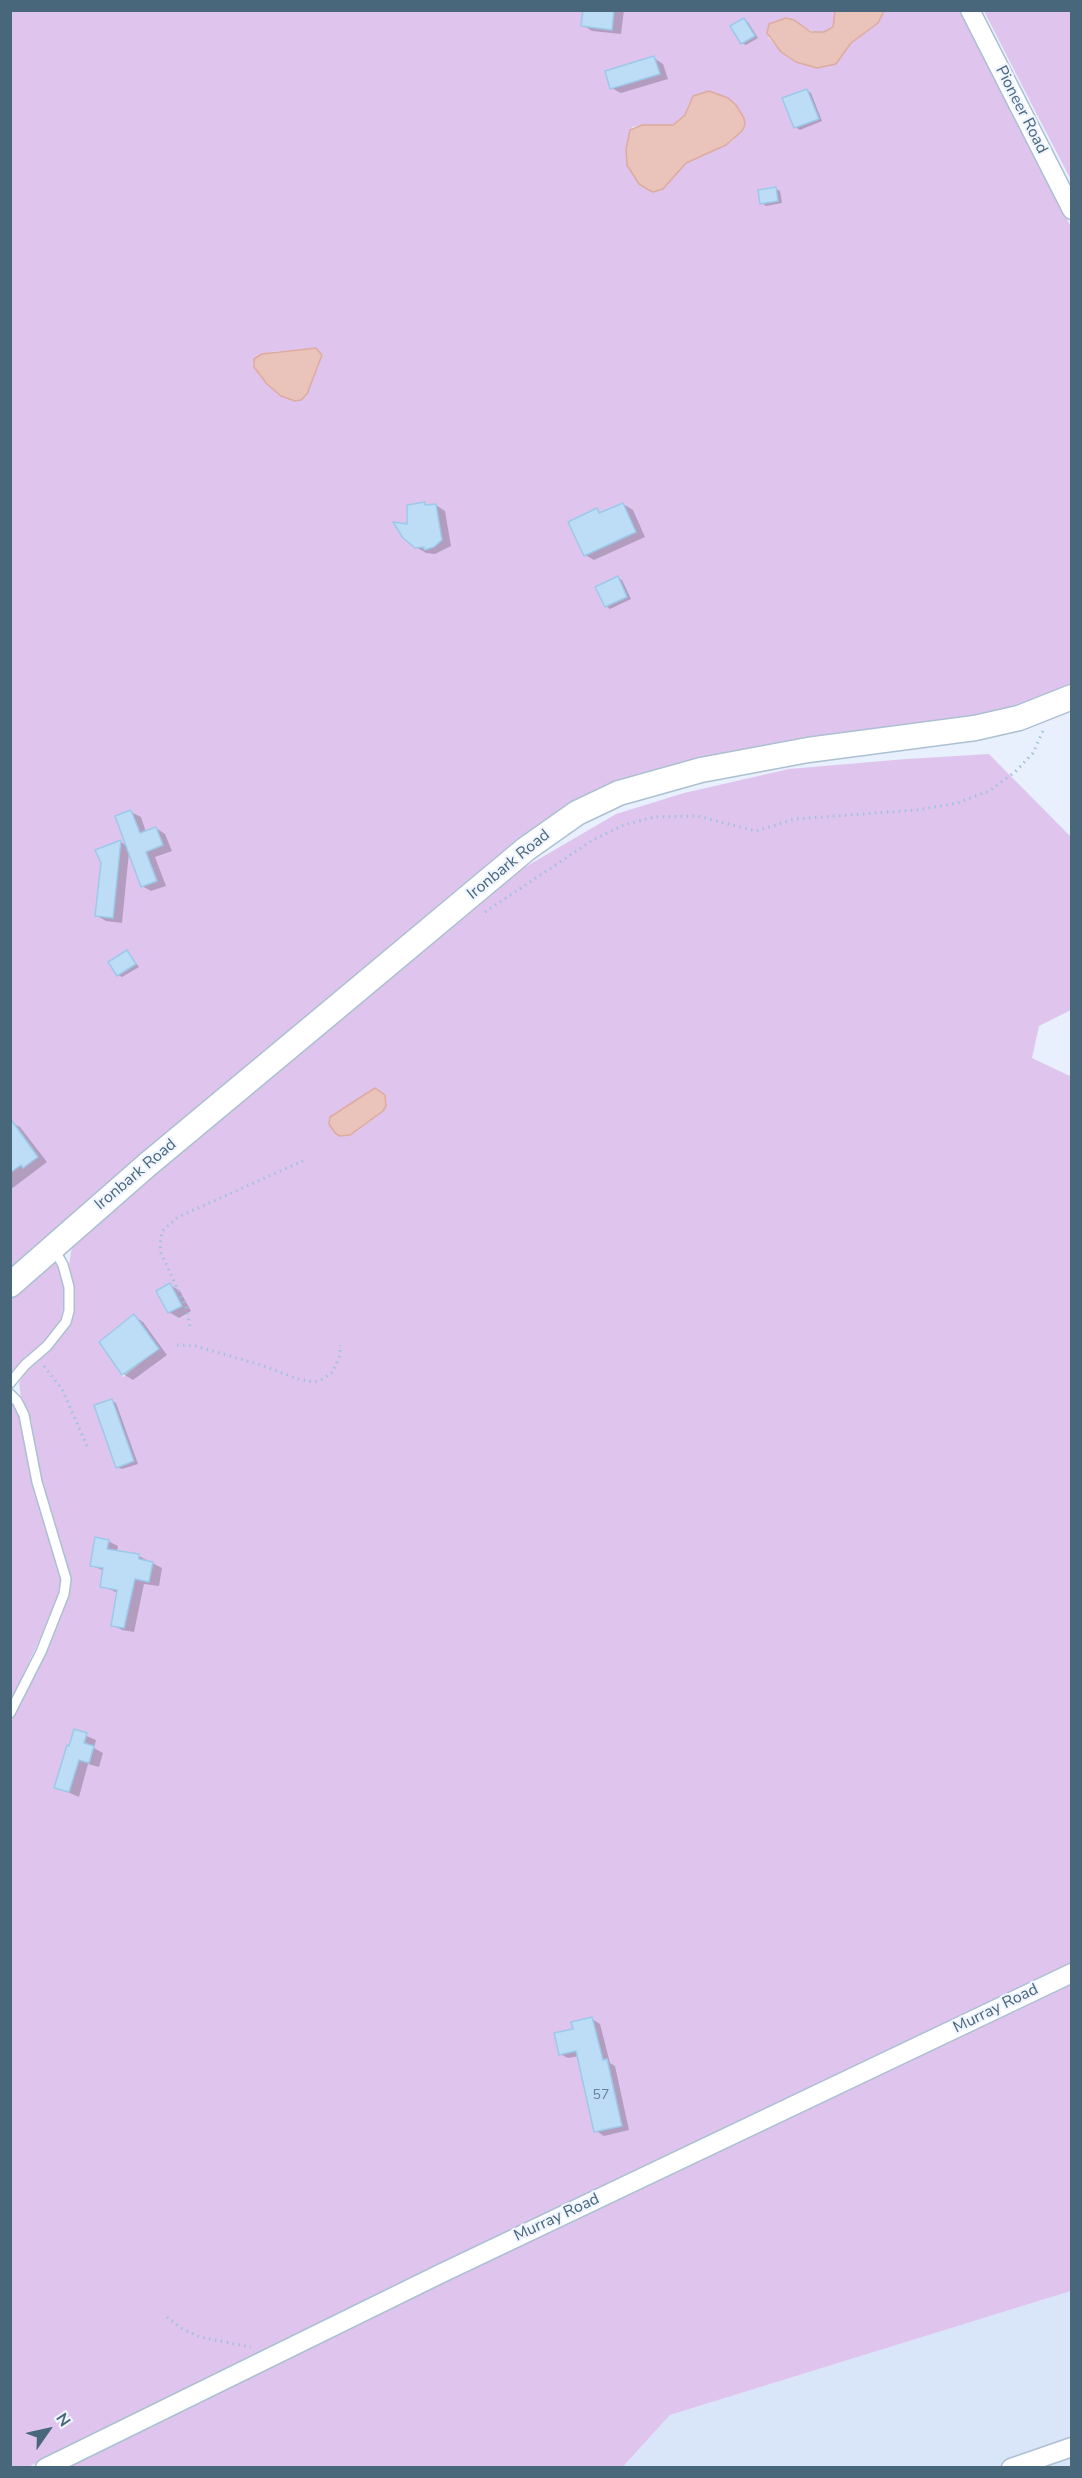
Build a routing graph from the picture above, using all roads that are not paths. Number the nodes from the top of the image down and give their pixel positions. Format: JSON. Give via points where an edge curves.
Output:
{"nodes":[{"id":1,"x":970,"y":10,"type":"edge"},
{"id":2,"x":1071,"y":210,"type":"edge"},
{"id":3,"x":1061,"y":702,"type":"edge"},
{"id":4,"x":53,"y":1247,"type":"junction"},
{"id":5,"x":10,"y":1285,"type":"edge"},
{"id":6,"x":10,"y":1383,"type":"edge"},
{"id":7,"x":10,"y":1394,"type":"edge"},
{"id":8,"x":10,"y":1713,"type":"edge"},
{"id":9,"x":1071,"y":1973,"type":"edge"},
{"id":10,"x":1071,"y":2447,"type":"edge"},
{"id":11,"x":45,"y":2468,"type":"edge"},
{"id":12,"x":1011,"y":2468,"type":"edge"}],
"edges":[{"from":1,"to":2,"type":"street","name":"Pioneer Road"},
{"from":3,"to":4,"type":"street","name":"Ironbark Road","via":[[1019,718],[975,728],[808,750],[701,770],[619,793],[577,813],[509,864]]},
{"from":4,"to":5,"type":"street","name":"Ironbark Road"},
{"from":4,"to":6,"type":"lane","via":[[65,1270],[69,1311],[47,1346]]},
{"from":7,"to":8,"type":"lane","via":[[24,1415],[37,1482],[66,1579],[41,1652]]},
{"from":9,"to":11,"type":"street","name":"Murray Road","via":[[268,2357]]},
{"from":10,"to":12,"type":"street"}]}
